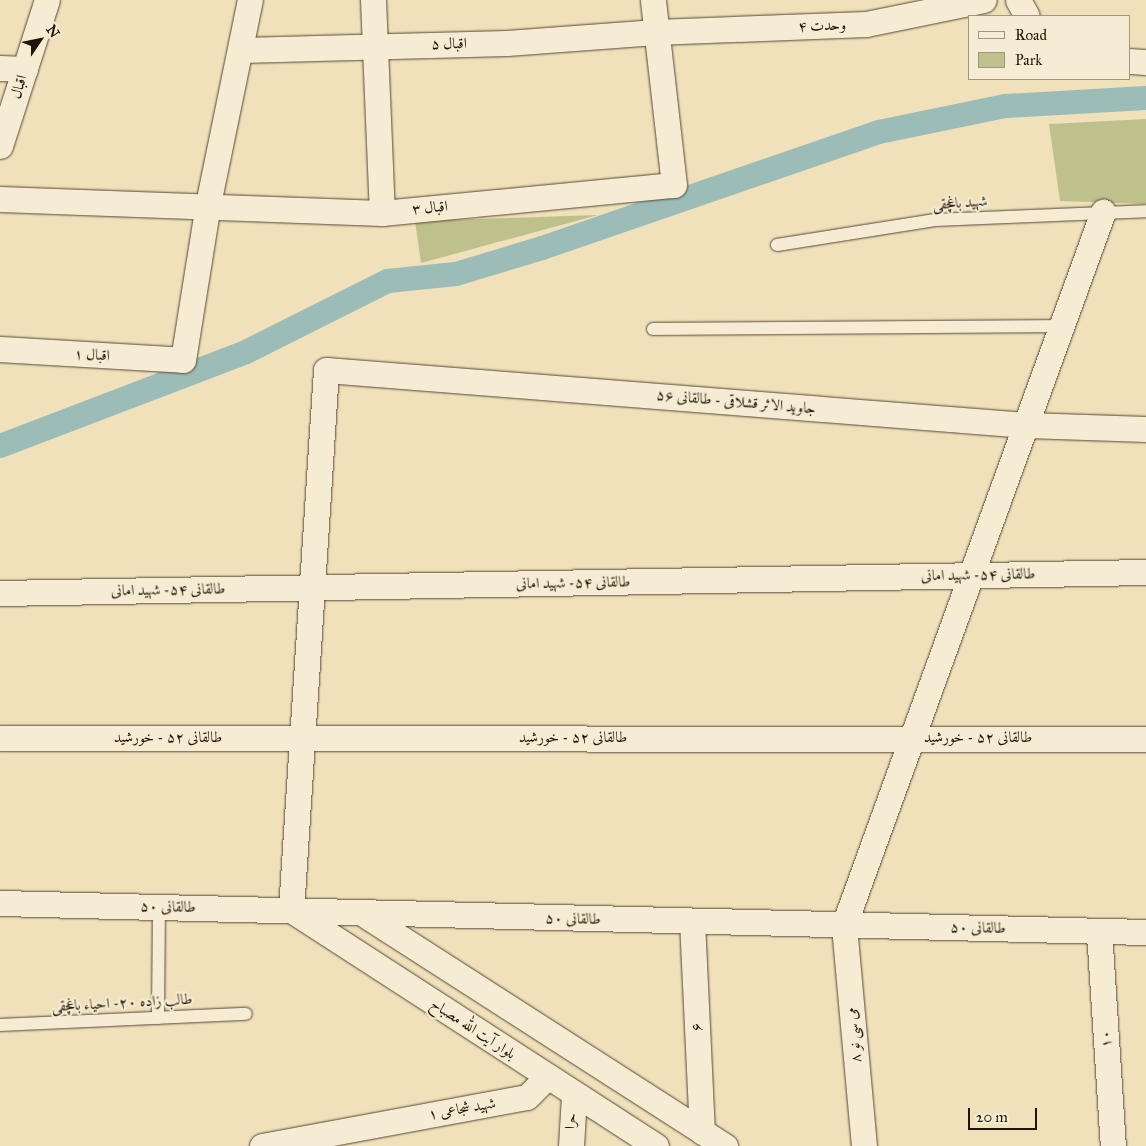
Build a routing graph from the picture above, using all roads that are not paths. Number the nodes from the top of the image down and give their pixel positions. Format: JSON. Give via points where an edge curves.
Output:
{"nodes":[{"id":1,"x":47,"y":0,"type":"edge"},
{"id":2,"x":250,"y":0,"type":"edge"},
{"id":3,"x":373,"y":0,"type":"edge"},
{"id":4,"x":653,"y":0,"type":"edge"},
{"id":5,"x":984,"y":0,"type":"edge"},
{"id":6,"x":1018,"y":0,"type":"edge"},
{"id":7,"x":1026,"y":15,"type":"edge"},
{"id":8,"x":656,"y":32,"type":"junction"},
{"id":9,"x":374,"y":45,"type":"junction"},
{"id":10,"x":241,"y":50,"type":"junction"},
{"id":11,"x":1131,"y":61,"type":"edge"},
{"id":12,"x":1146,"y":62,"type":"edge"},
{"id":13,"x":0,"y":68,"type":"edge"},
{"id":14,"x":25,"y":69,"type":"junction"},
{"id":15,"x":0,"y":146,"type":"edge"},
{"id":16,"x":0,"y":199,"type":"edge"},
{"id":17,"x":208,"y":204,"type":"junction"},
{"id":18,"x":1146,"y":211,"type":"edge"},
{"id":19,"x":1104,"y":212,"type":"junction"},
{"id":20,"x":382,"y":213,"type":"junction"},
{"id":21,"x":777,"y":245,"type":"dead end"},
{"id":22,"x":1062,"y":326,"type":"junction"},
{"id":23,"x":653,"y":328,"type":"dead end"},
{"id":24,"x":0,"y":349,"type":"edge"},
{"id":25,"x":1026,"y":425,"type":"junction"},
{"id":26,"x":1146,"y":429,"type":"edge"},
{"id":27,"x":1146,"y":572,"type":"edge"},
{"id":28,"x":971,"y":576,"type":"junction"},
{"id":29,"x":312,"y":587,"type":"junction"},
{"id":30,"x":0,"y":593,"type":"edge"},
{"id":31,"x":0,"y":738,"type":"edge"},
{"id":32,"x":302,"y":738,"type":"junction"},
{"id":33,"x":912,"y":738,"type":"junction"},
{"id":34,"x":1146,"y":739,"type":"edge"},
{"id":35,"x":0,"y":903,"type":"edge"},
{"id":36,"x":159,"y":906,"type":"junction"},
{"id":37,"x":291,"y":910,"type":"junction"},
{"id":38,"x":365,"y":915,"type":"junction"},
{"id":39,"x":692,"y":921,"type":"junction"},
{"id":40,"x":844,"y":924,"type":"junction"},
{"id":41,"x":1099,"y":931,"type":"junction"},
{"id":42,"x":1146,"y":932,"type":"edge"},
{"id":43,"x":246,"y":1014,"type":"dead end"},
{"id":44,"x":158,"y":1018,"type":"junction"},
{"id":45,"x":0,"y":1025,"type":"edge"},
{"id":46,"x":546,"y":1078,"type":"junction"},
{"id":47,"x":574,"y":1096,"type":"junction"},
{"id":48,"x":702,"y":1132,"type":"junction"},
{"id":49,"x":372,"y":1136,"type":"edge"},
{"id":50,"x":262,"y":1146,"type":"edge"},
{"id":51,"x":571,"y":1146,"type":"edge"},
{"id":52,"x":656,"y":1146,"type":"edge"},
{"id":53,"x":725,"y":1146,"type":"edge"},
{"id":54,"x":864,"y":1146,"type":"edge"},
{"id":55,"x":1113,"y":1146,"type":"edge"}],
"edges":[{"from":1,"to":14,"type":"street","name":"اقبال"},
{"from":2,"to":10,"type":"street"},
{"from":3,"to":9,"type":"street"},
{"from":4,"to":8,"type":"street","name":"اقبال ۳"},
{"from":5,"to":8,"type":"street","name":"وحدت ۴","via":[[866,24]]},
{"from":6,"to":7,"type":"street"},
{"from":8,"to":9,"type":"street","name":"اقبال ۵","via":[[507,43]]},
{"from":8,"to":20,"type":"street","name":"اقبال ۳","via":[[674,185]]},
{"from":9,"to":10,"type":"street","name":"اقبال ۵"},
{"from":9,"to":20,"type":"street"},
{"from":10,"to":17,"type":"street"},
{"from":11,"to":12,"type":"street"},
{"from":13,"to":14,"type":"street"},
{"from":14,"to":15,"type":"street","name":"اقبال"},
{"from":16,"to":17,"type":"street","name":"اقبال ۳"},
{"from":17,"to":20,"type":"street","name":"اقبال ۳"},
{"from":17,"to":24,"type":"street","name":"اقبال ۱","via":[[183,360]]},
{"from":18,"to":19,"type":"lane","name":"شهید باغچقی"},
{"from":19,"to":21,"type":"lane","name":"شهید باغچقی","via":[[935,220]]},
{"from":19,"to":22,"type":"street"},
{"from":22,"to":23,"type":"lane"},
{"from":22,"to":25,"type":"street"},
{"from":25,"to":26,"type":"street","name":"جاوید الاثر قشلاقی - طالقانی ۵۶"},
{"from":25,"to":28,"type":"street"},
{"from":25,"to":29,"type":"street","name":"جاوید الاثر قشلاقی - طالقانی ۵۶","via":[[326,370]]},
{"from":27,"to":28,"type":"street","name":"طالقانی ۵۴- شهید امانی"},
{"from":28,"to":29,"type":"street","name":"طالقانی ۵۴- شهید امانی"},
{"from":28,"to":33,"type":"street"},
{"from":29,"to":30,"type":"street","name":"طالقانی ۵۴- شهید امانی"},
{"from":29,"to":32,"type":"street"},
{"from":31,"to":32,"type":"street","name":"طالقانی ۵۲ - خورشید"},
{"from":32,"to":33,"type":"street","name":"طالقانی ۵۲ - خورشید"},
{"from":32,"to":37,"type":"street"},
{"from":33,"to":34,"type":"street","name":"طالقانی ۵۲ - خورشید"},
{"from":33,"to":40,"type":"street"},
{"from":35,"to":36,"type":"street","name":"طالقانی ۵۰"},
{"from":36,"to":37,"type":"street","name":"طالقانی ۵۰"},
{"from":36,"to":44,"type":"lane"},
{"from":37,"to":38,"type":"street","name":"طالقانی ۵۰"},
{"from":37,"to":46,"type":"street","name":"بلوار آیت الله مصباح"},
{"from":38,"to":39,"type":"street","name":"طالقانی ۵۰"},
{"from":38,"to":48,"type":"street"},
{"from":39,"to":40,"type":"street","name":"طالقانی ۵۰"},
{"from":39,"to":48,"type":"street","name":"۶"},
{"from":40,"to":41,"type":"street","name":"طالقانی ۵۰"},
{"from":40,"to":54,"type":"street","name":"۸ می سی نو"},
{"from":41,"to":42,"type":"street","name":"طالقانی ۵۰"},
{"from":41,"to":55,"type":"street","name":"۱۰"},
{"from":43,"to":44,"type":"lane","name":"طالب زاده ۲۰- احیاء باغچقی"},
{"from":44,"to":45,"type":"lane","name":"طالب زاده ۲۰- احیاء باغچقی"},
{"from":46,"to":47,"type":"street","name":"بلوار آیت الله مصباح"},
{"from":46,"to":49,"type":"street","name":"شهید شجاعی ۱","via":[[527,1097]]},
{"from":47,"to":51,"type":"street","name":"حرا"},
{"from":47,"to":52,"type":"street","name":"بلوار آیت الله مصباح"},
{"from":48,"to":53,"type":"street"},
{"from":49,"to":50,"type":"street","name":"شهید شجاعی ۱"}]}
